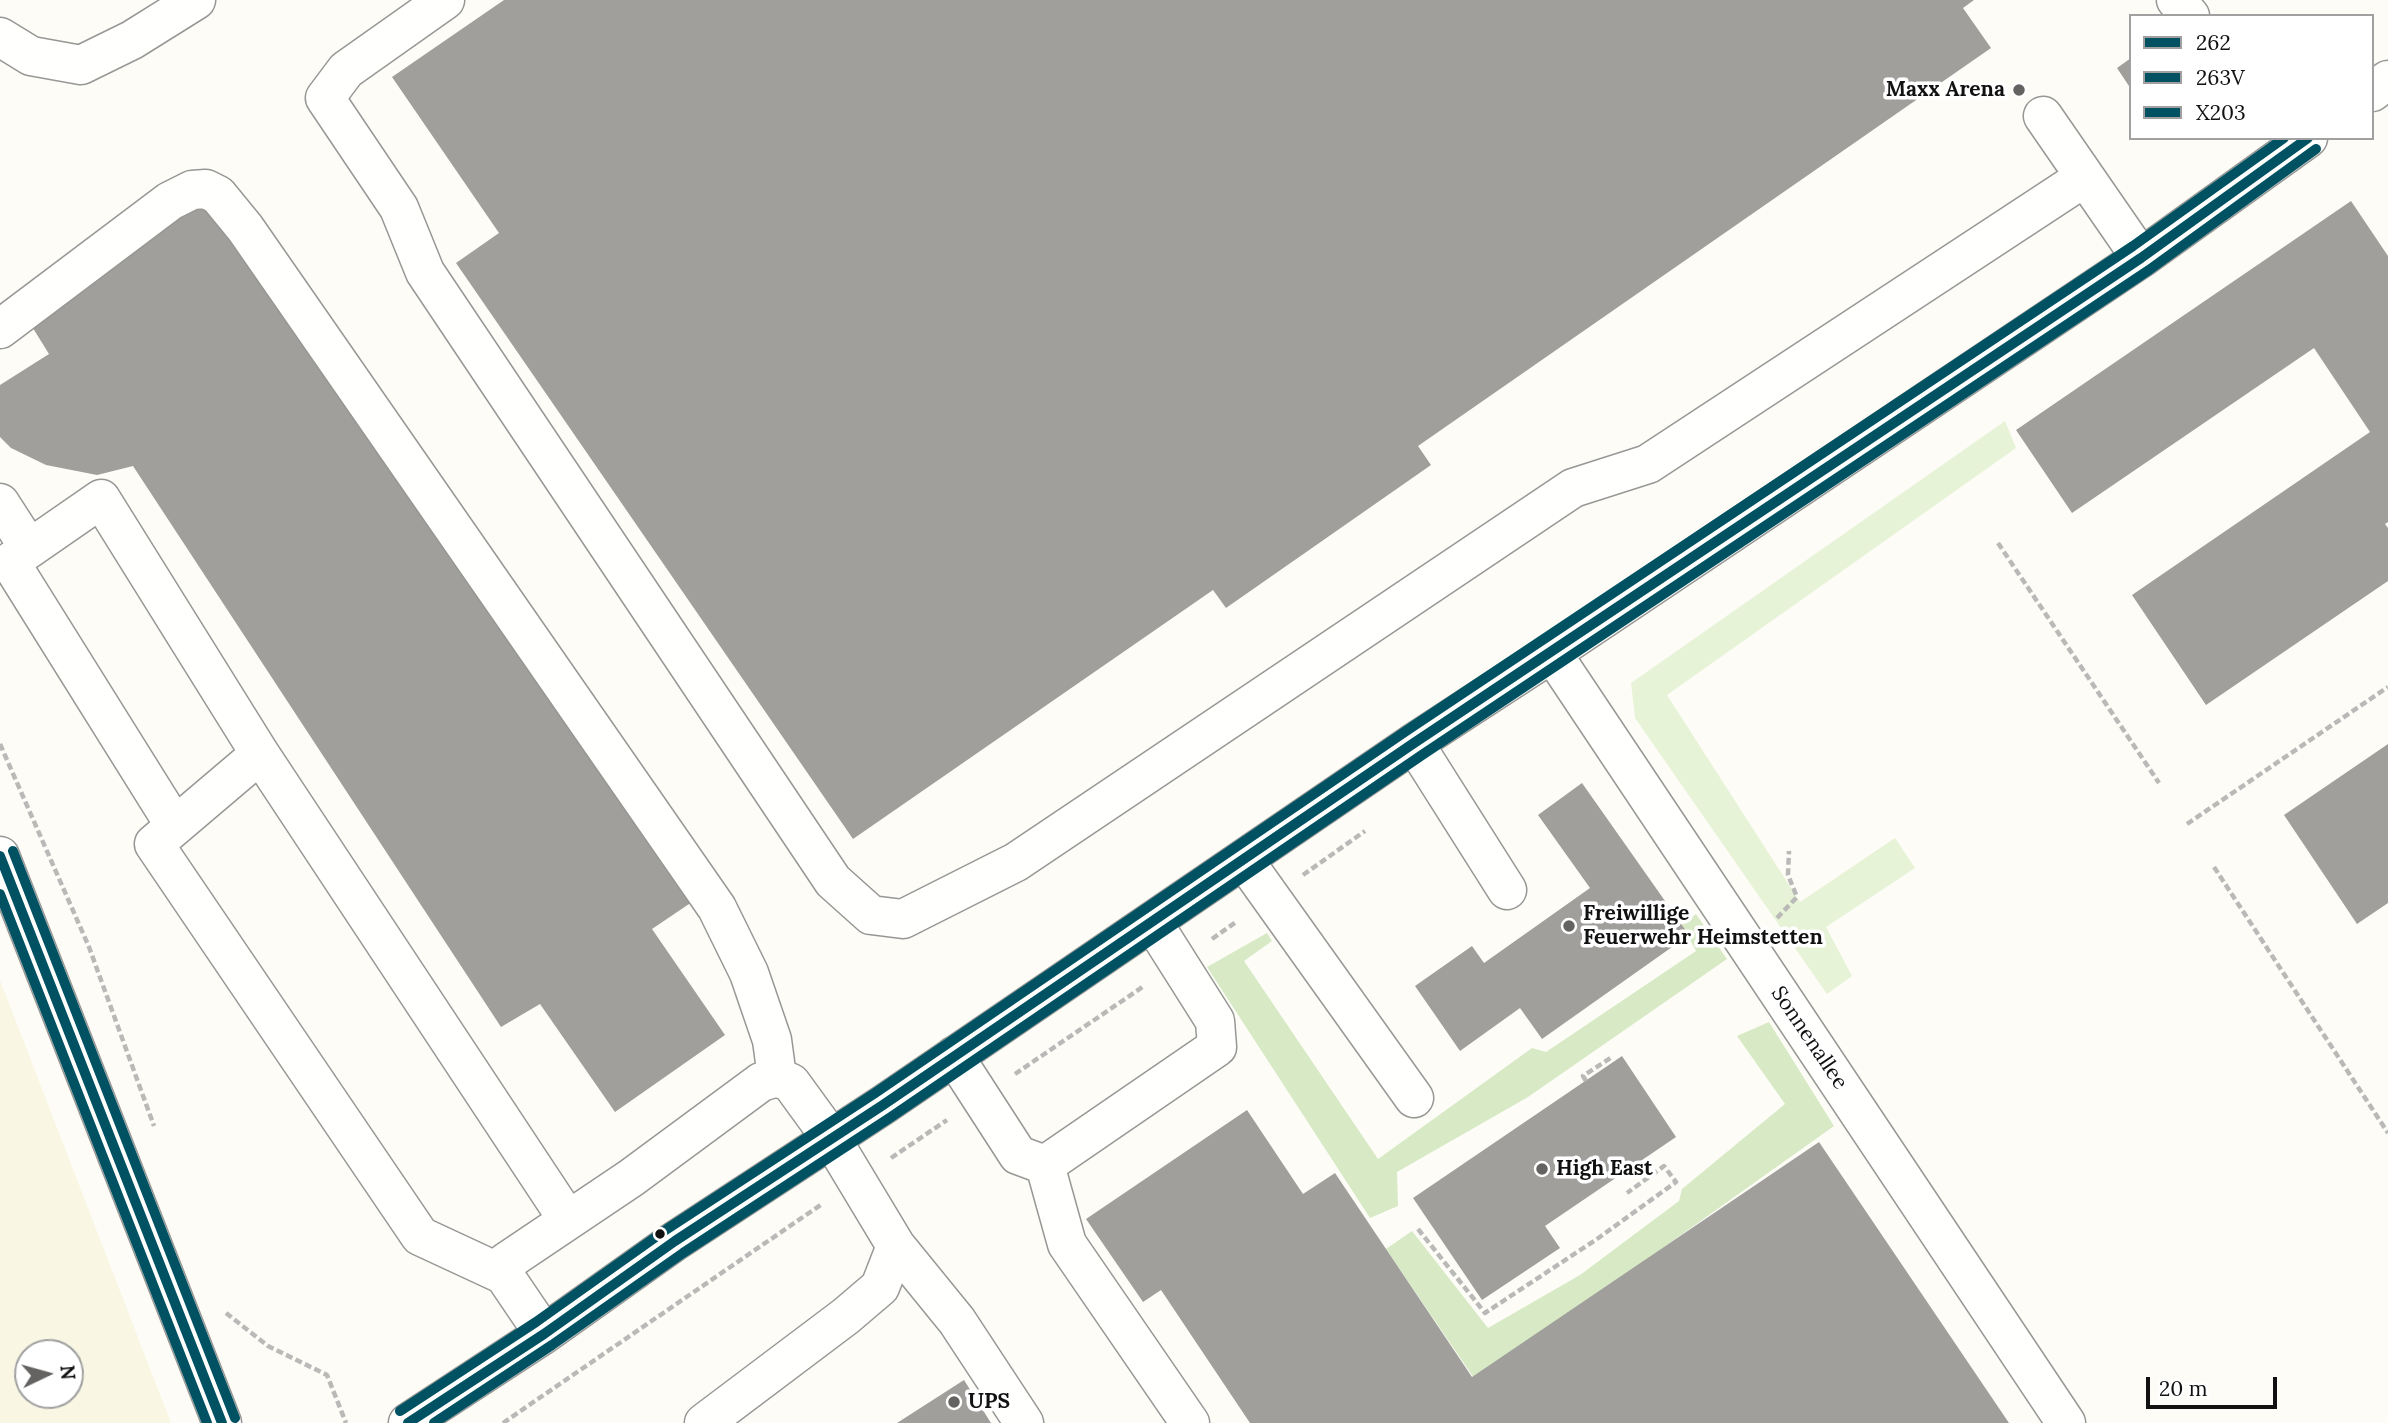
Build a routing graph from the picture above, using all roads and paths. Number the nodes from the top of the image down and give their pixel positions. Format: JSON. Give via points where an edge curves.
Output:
{"nodes":[{"id":1,"x":196,"y":0,"type":"edge"},
{"id":2,"x":445,"y":0,"type":"edge"},
{"id":3,"x":2176,"y":0,"type":"edge"},
{"id":4,"x":2188,"y":14,"type":"edge"},
{"id":5,"x":0,"y":37,"type":"edge"},
{"id":6,"x":2043,"y":116,"type":"dead end"},
{"id":7,"x":2288,"y":144,"type":"edge"},
{"id":8,"x":2085,"y":177,"type":"junction"},
{"id":9,"x":2141,"y":258,"type":"junction"},
{"id":10,"x":0,"y":329,"type":"edge"},
{"id":11,"x":0,"y":503,"type":"edge"},
{"id":12,"x":1998,"y":543,"type":"dead end"},
{"id":13,"x":29,"y":548,"type":"junction"},
{"id":14,"x":1552,"y":653,"type":"junction"},
{"id":15,"x":2388,"y":687,"type":"edge"},
{"id":16,"x":1414,"y":743,"type":"junction"},
{"id":17,"x":0,"y":744,"type":"edge"},
{"id":18,"x":260,"y":754,"type":"junction"},
{"id":19,"x":2159,"y":783,"type":"dead end"},
{"id":20,"x":2186,"y":824,"type":"dead end"},
{"id":21,"x":175,"y":826,"type":"junction"},
{"id":22,"x":1789,"y":851,"type":"dead end"},
{"id":23,"x":0,"y":856,"type":"edge"},
{"id":24,"x":1244,"y":860,"type":"junction"},
{"id":25,"x":2214,"y":867,"type":"dead end"},
{"id":26,"x":1507,"y":890,"type":"dead end"},
{"id":27,"x":1153,"y":923,"type":"junction"},
{"id":28,"x":1749,"y":950,"type":"junction"},
{"id":29,"x":954,"y":1056,"type":"junction"},
{"id":30,"x":1612,"y":1057,"type":"dead end"},
{"id":31,"x":777,"y":1077,"type":"junction"},
{"id":32,"x":1586,"y":1081,"type":"dead end"},
{"id":33,"x":1414,"y":1098,"type":"dead end"},
{"id":34,"x":155,"y":1128,"type":"dead end"},
{"id":35,"x":2388,"y":1133,"type":"edge"},
{"id":36,"x":831,"y":1138,"type":"junction"},
{"id":37,"x":1045,"y":1165,"type":"junction"},
{"id":38,"x":1627,"y":1193,"type":"dead end"},
{"id":39,"x":568,"y":1220,"type":"junction"},
{"id":40,"x":1418,"y":1229,"type":"dead end"},
{"id":41,"x":896,"y":1246,"type":"junction"},
{"id":42,"x":505,"y":1275,"type":"junction"},
{"id":43,"x":221,"y":1309,"type":"dead end"},
{"id":44,"x":544,"y":1334,"type":"junction"},
{"id":45,"x":222,"y":1423,"type":"edge"},
{"id":46,"x":346,"y":1423,"type":"edge"},
{"id":47,"x":408,"y":1423,"type":"edge"},
{"id":48,"x":704,"y":1423,"type":"edge"},
{"id":49,"x":1024,"y":1423,"type":"edge"},
{"id":50,"x":1189,"y":1423,"type":"edge"},
{"id":51,"x":2066,"y":1423,"type":"edge"}],
"edges":[{"from":1,"to":5,"type":"street","via":[[81,65],[31,56]]},
{"from":2,"to":8,"type":"street","via":[[346,70],[325,98],[399,208],[425,272],[833,881],[870,915],[903,919],[1016,862],[1573,488],[1648,464]]},
{"from":3,"to":4,"type":"street"},
{"from":6,"to":8,"type":"street"},
{"from":7,"to":9,"type":"street"},
{"from":8,"to":9,"type":"street"},
{"from":9,"to":14,"type":"street"},
{"from":10,"to":31,"type":"street","via":[[170,201],[192,190],[206,189],[218,195],[717,908],[749,973],[772,1040]]},
{"from":11,"to":13,"type":"street"},
{"from":12,"to":19,"type":"path"},
{"from":13,"to":18,"type":"street","via":[[101,499]]},
{"from":13,"to":21,"type":"street","via":[[10,562]]},
{"from":14,"to":16,"type":"street"},
{"from":14,"to":28,"type":"street","name":"Sonnenallee"},
{"from":15,"to":20,"type":"path"},
{"from":16,"to":24,"type":"street"},
{"from":16,"to":26,"type":"street"},
{"from":17,"to":34,"type":"path","via":[[89,947]]},
{"from":18,"to":21,"type":"street"},
{"from":18,"to":39,"type":"street"},
{"from":21,"to":42,"type":"street","via":[[154,844],[420,1236]]},
{"from":22,"to":28,"type":"path","via":[[1788,875],[1797,897]]},
{"from":23,"to":45,"type":"street"},
{"from":24,"to":27,"type":"street"},
{"from":24,"to":33,"type":"street"},
{"from":25,"to":35,"type":"path"},
{"from":27,"to":29,"type":"street"},
{"from":27,"to":37,"type":"street","via":[[1215,1021],[1217,1047]]},
{"from":28,"to":51,"type":"street","name":"Sonnenallee"},
{"from":29,"to":36,"type":"street"},
{"from":29,"to":37,"type":"street","via":[[1018,1155]]},
{"from":30,"to":32,"type":"path","via":[[1583,1076]]},
{"from":31,"to":36,"type":"street","via":[[791,1083]]},
{"from":31,"to":39,"type":"street","via":[[761,1082]]},
{"from":36,"to":41,"type":"street"},
{"from":36,"to":44,"type":"street"},
{"from":37,"to":50,"type":"street","via":[[1067,1244]]},
{"from":38,"to":40,"type":"path","via":[[1664,1166],[1676,1182],[1485,1313]]},
{"from":39,"to":42,"type":"street","via":[[509,1259]]},
{"from":41,"to":48,"type":"street","via":[[880,1287]]},
{"from":41,"to":49,"type":"street","via":[[957,1321]]},
{"from":42,"to":44,"type":"street"},
{"from":43,"to":46,"type":"path","via":[[268,1346],[327,1375]]},
{"from":44,"to":47,"type":"street"}]}
